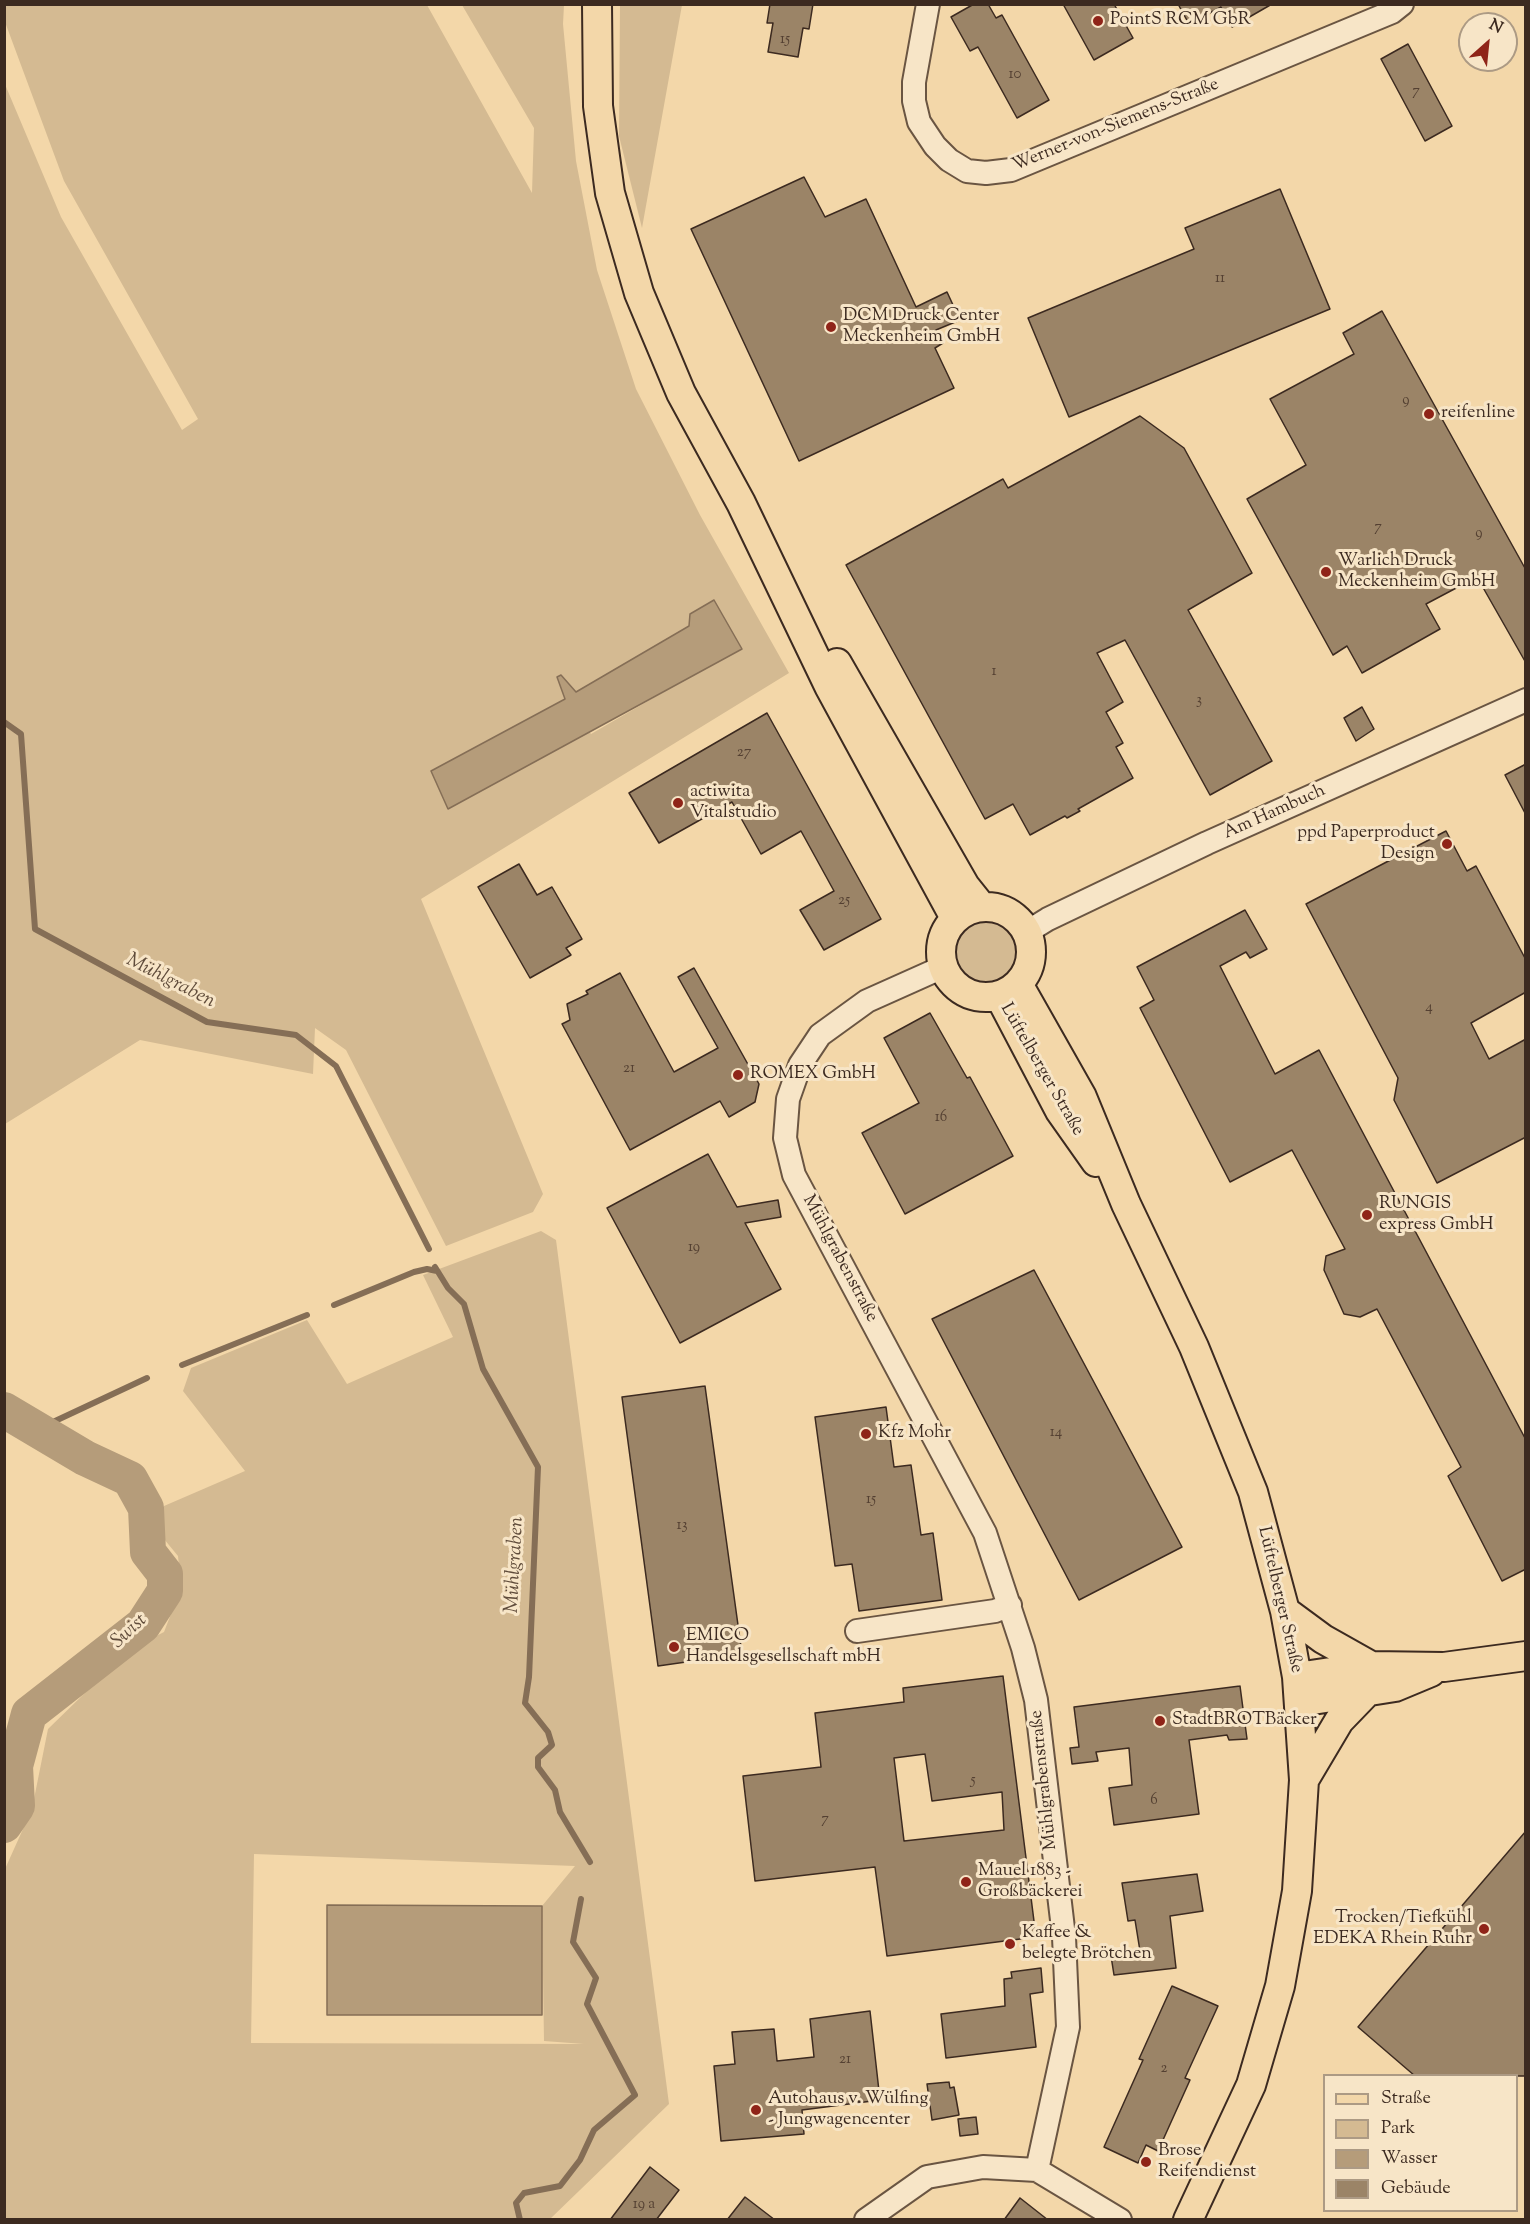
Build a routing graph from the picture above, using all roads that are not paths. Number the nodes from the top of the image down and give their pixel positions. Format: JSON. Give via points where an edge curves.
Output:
{"nodes":[{"id":1,"x":597,"y":4,"type":"edge"},
{"id":2,"x":928,"y":4,"type":"edge"},
{"id":3,"x":1402,"y":4,"type":"edge"},
{"id":4,"x":741,"y":503,"type":"junction"},
{"id":5,"x":1526,"y":700,"type":"edge"},
{"id":6,"x":981,"y":906,"type":"junction"},
{"id":7,"x":955,"y":918,"type":"junction"},
{"id":8,"x":1027,"y":932,"type":"junction"},
{"id":9,"x":943,"y":967,"type":"junction"},
{"id":10,"x":1009,"y":989,"type":"junction"},
{"id":11,"x":1010,"y":1605,"type":"junction"},
{"id":12,"x":1285,"y":1611,"type":"junction"},
{"id":13,"x":857,"y":1631,"type":"dead end"},
{"id":14,"x":1526,"y":1656,"type":"edge"},
{"id":15,"x":1369,"y":1679,"type":"junction"},
{"id":16,"x":1298,"y":1689,"type":"junction"},
{"id":17,"x":1304,"y":1780,"type":"junction"},
{"id":18,"x":1037,"y":2170,"type":"junction"},
{"id":19,"x":866,"y":2220,"type":"edge"},
{"id":20,"x":1120,"y":2220,"type":"edge"},
{"id":21,"x":1188,"y":2220,"type":"edge"}],
"edges":[{"from":1,"to":4,"type":"main road","via":[[598,106],[613,204],[639,293],[681,393]]},
{"from":2,"to":3,"type":"street","name":"Werner-von-Siemens-Straße","via":[[914,82],[919,122],[930,141],[949,160],[967,171],[986,172],[1011,170],[1392,12]]},
{"from":4,"to":6,"type":"main road","via":[[965,886]]},
{"from":4,"to":7,"type":"main road","via":[[829,686]]},
{"from":5,"to":8,"type":"street","name":"Am Hambuch","via":[[1207,843]]},
{"from":6,"to":7,"type":"main road"},
{"from":6,"to":8,"type":"main road","via":[[1008,912]]},
{"from":7,"to":9,"type":"main road","via":[[941,941]]},
{"from":8,"to":10,"type":"main road","via":[[1031,959]]},
{"from":9,"to":10,"type":"main road","via":[[966,992],[985,997]]},
{"from":9,"to":11,"type":"street","name":"Mühlgrabenstraße","via":[[867,1001],[820,1035],[800,1065],[788,1099],[784,1138],[794,1175],[977,1517]]},
{"from":10,"to":12,"type":"main road","name":"Lüftelberger Straße","via":[[1060,1111],[1126,1204],[1194,1347],[1253,1492]]},
{"from":11,"to":13,"type":"street","via":[[995,1611]]},
{"from":11,"to":18,"type":"street","name":"Mühlgrabenstraße","via":[[1036,1700],[1064,1938],[1068,2027]]},
{"from":12,"to":15,"type":"main road"},
{"from":12,"to":16,"type":"main road","name":"Lüftelberger Straße"},
{"from":14,"to":15,"type":"main road"},
{"from":15,"to":16,"type":"main road"},
{"from":15,"to":17,"type":"main road"},
{"from":16,"to":17,"type":"main road","name":"Lüftelberger Straße"},
{"from":17,"to":21,"type":"main road","name":"Lüftelberger Straße","via":[[1297,1891],[1280,1986],[1251,2085]]},
{"from":18,"to":19,"type":"street","via":[[983,2167],[927,2176]]},
{"from":18,"to":20,"type":"street"}]}
